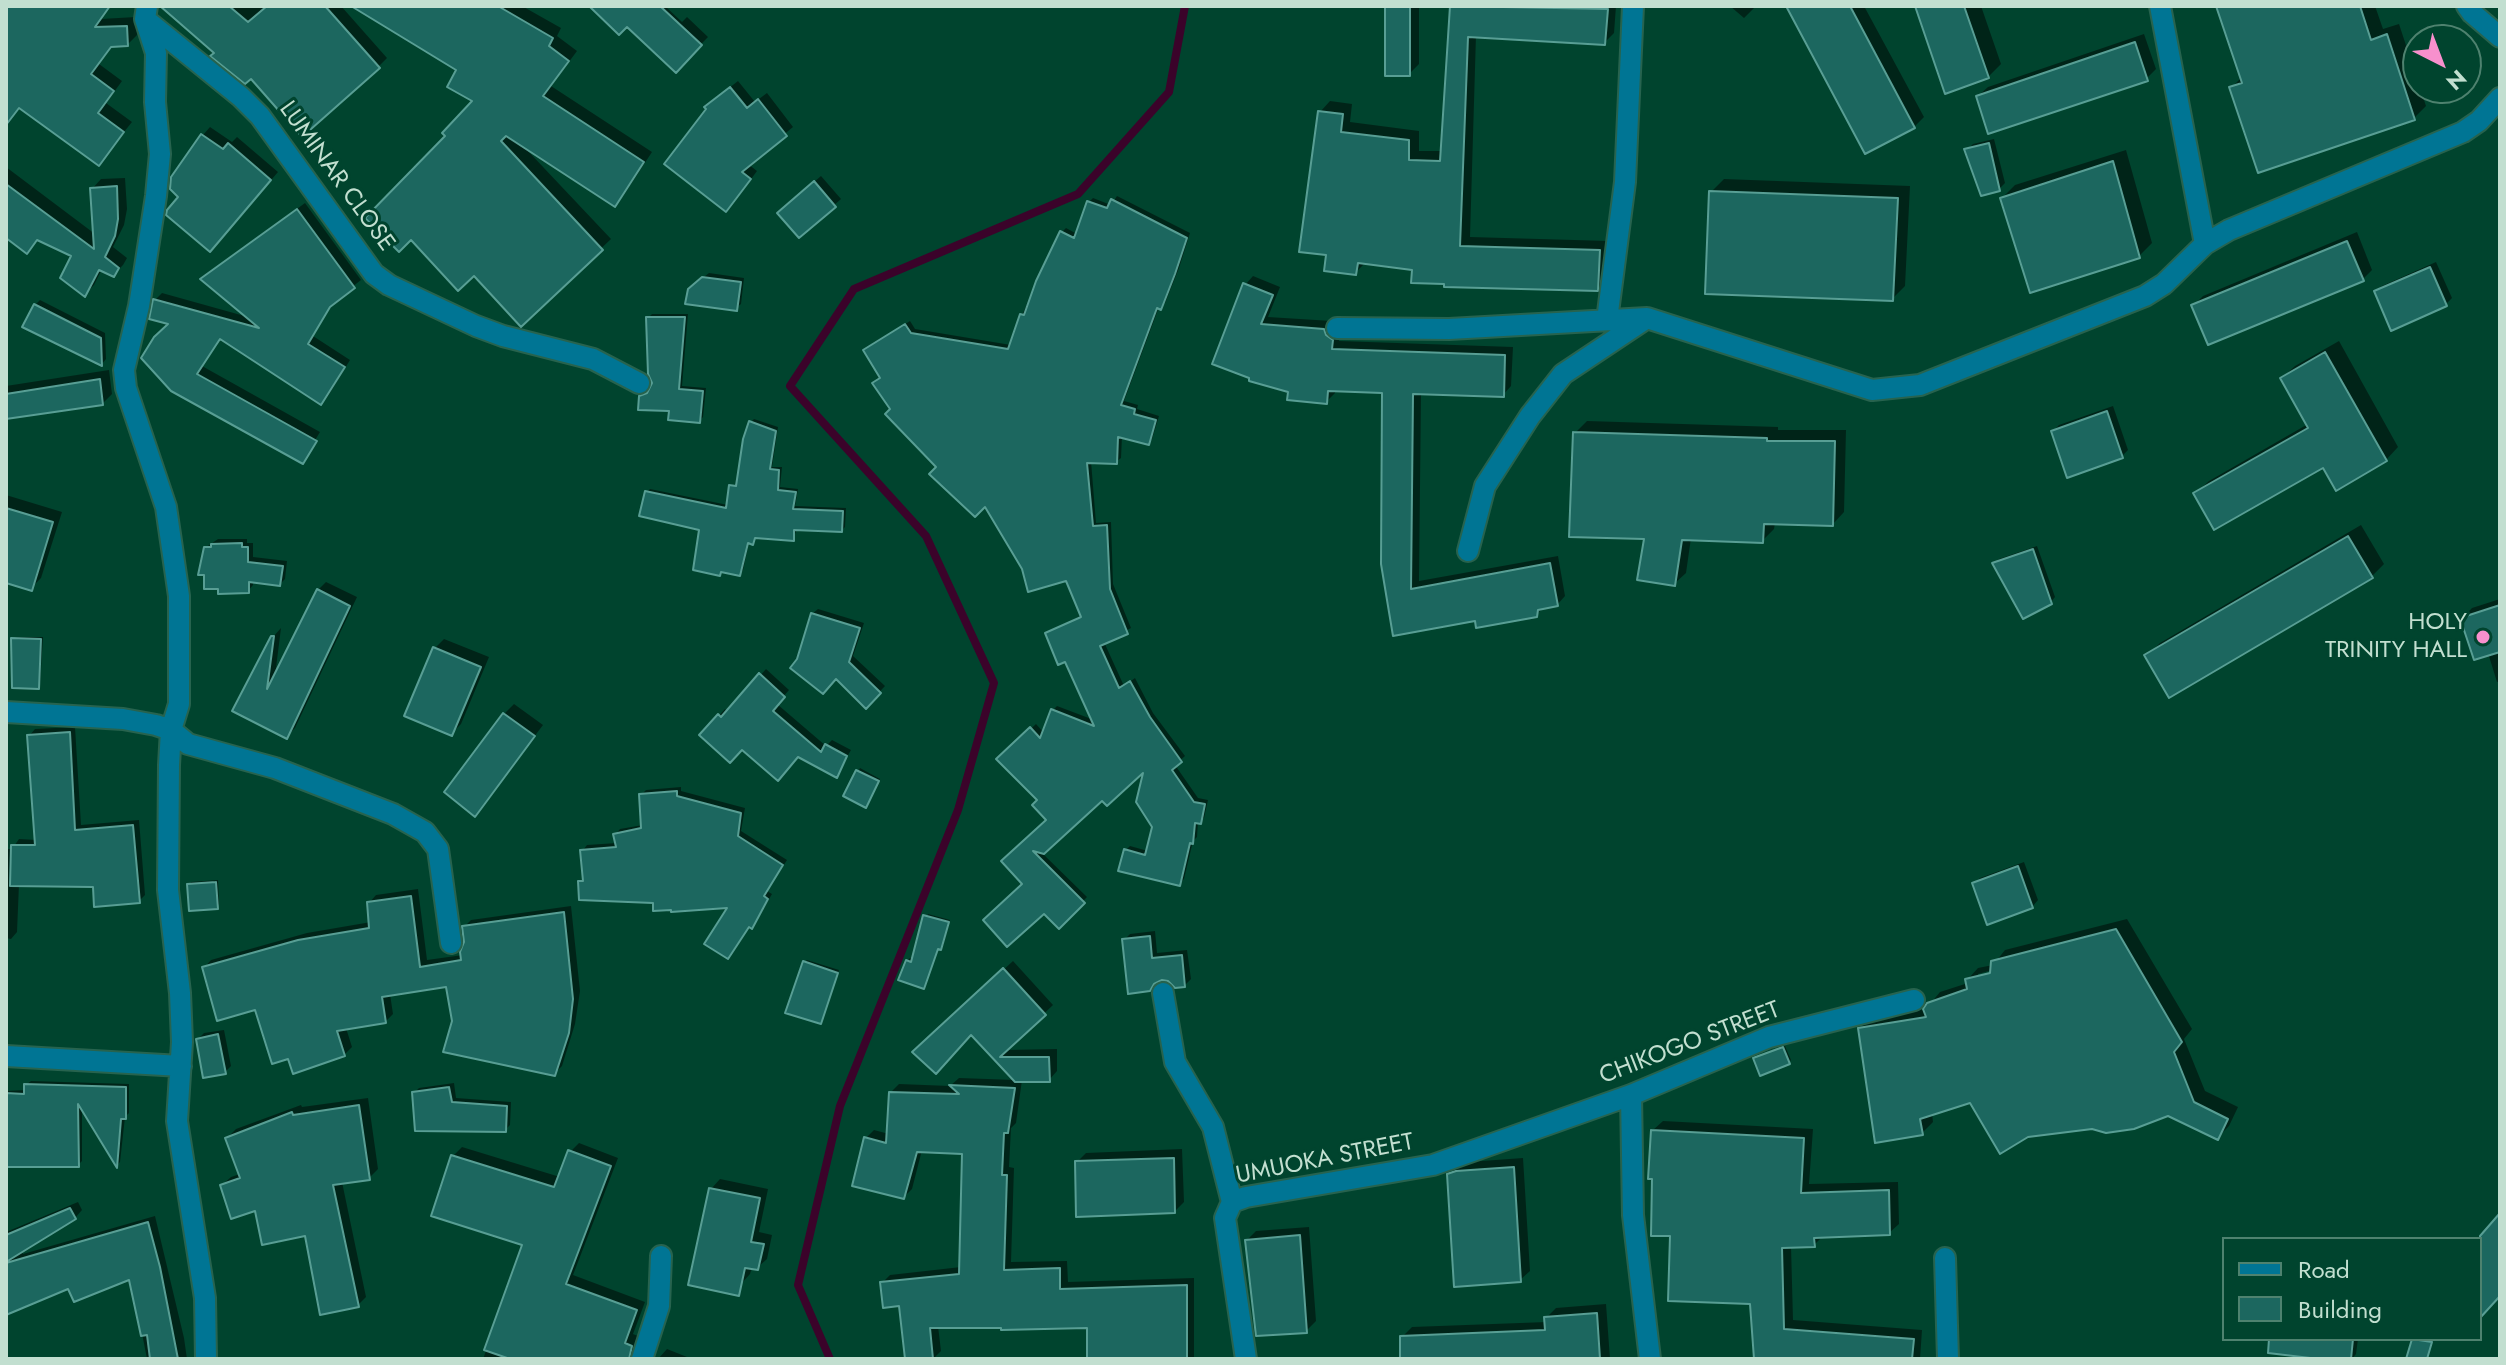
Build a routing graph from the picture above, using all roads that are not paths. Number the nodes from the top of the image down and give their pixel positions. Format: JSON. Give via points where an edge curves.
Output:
{"nodes":[{"id":1,"x":1633,"y":6,"type":"edge"},
{"id":2,"x":2160,"y":6,"type":"edge"},
{"id":3,"x":2467,"y":6,"type":"edge"},
{"id":4,"x":146,"y":12,"type":"edge"},
{"id":5,"x":2500,"y":37,"type":"edge"},
{"id":6,"x":2500,"y":98,"type":"edge"},
{"id":7,"x":2205,"y":244,"type":"junction"},
{"id":8,"x":1647,"y":318,"type":"junction"},
{"id":9,"x":1607,"y":320,"type":"junction"},
{"id":10,"x":1337,"y":328,"type":"dead end"},
{"id":11,"x":639,"y":383,"type":"dead end"},
{"id":12,"x":1468,"y":551,"type":"dead end"},
{"id":13,"x":6,"y":712,"type":"edge"},
{"id":14,"x":171,"y":730,"type":"junction"},
{"id":15,"x":451,"y":943,"type":"dead end"},
{"id":16,"x":1163,"y":993,"type":"dead end"},
{"id":17,"x":1914,"y":1000,"type":"dead end"},
{"id":18,"x":6,"y":1056,"type":"edge"},
{"id":19,"x":181,"y":1066,"type":"junction"},
{"id":20,"x":1631,"y":1095,"type":"junction"},
{"id":21,"x":1487,"y":1145,"type":"joint"},
{"id":22,"x":1232,"y":1202,"type":"junction"},
{"id":23,"x":661,"y":1256,"type":"dead end"},
{"id":24,"x":1945,"y":1258,"type":"dead end"},
{"id":25,"x":206,"y":1359,"type":"edge"},
{"id":26,"x":642,"y":1359,"type":"edge"},
{"id":27,"x":1246,"y":1359,"type":"edge"},
{"id":28,"x":1650,"y":1359,"type":"edge"},
{"id":29,"x":1948,"y":1359,"type":"edge"}],
"edges":[{"from":1,"to":9,"type":"street","via":[[1625,182]]},
{"from":2,"to":7,"type":"street"},
{"from":3,"to":5,"type":"street"},
{"from":4,"to":11,"type":"street","name":"LUMINAR CLOSE","via":[[260,116],[374,274],[503,336],[593,359]]},
{"from":4,"to":14,"type":"street","via":[[156,53],[160,154],[139,306],[124,370],[166,507],[179,596],[179,704]]},
{"from":6,"to":7,"type":"street","via":[[2463,132]]},
{"from":7,"to":8,"type":"street","via":[[2145,296],[1920,385],[1872,390]]},
{"from":8,"to":9,"type":"street"},
{"from":8,"to":12,"type":"street","via":[[1563,374],[1530,416],[1485,486]]},
{"from":9,"to":10,"type":"street","via":[[1449,329]]},
{"from":13,"to":14,"type":"street","via":[[123,719]]},
{"from":14,"to":15,"type":"street","via":[[188,744],[275,768],[425,832],[438,849]]},
{"from":14,"to":19,"type":"street","via":[[168,890],[180,993]]},
{"from":16,"to":22,"type":"street","via":[[1175,1062],[1213,1127]]},
{"from":17,"to":20,"type":"street","name":"CHIKOGO STREET","via":[[1769,1037]]},
{"from":18,"to":19,"type":"street"},
{"from":19,"to":25,"type":"street","via":[[177,1121],[205,1298]]},
{"from":20,"to":21,"type":"street","name":"CHIKOGO STREET"},
{"from":20,"to":28,"type":"street","via":[[1633,1215]]},
{"from":21,"to":22,"type":"street","name":"UMUOKA STREET","via":[[1433,1165]]},
{"from":22,"to":27,"type":"street","name":"UMUOKA STREET","via":[[1225,1218]]},
{"from":23,"to":26,"type":"street","via":[[659,1306]]},
{"from":24,"to":29,"type":"street"}]}
